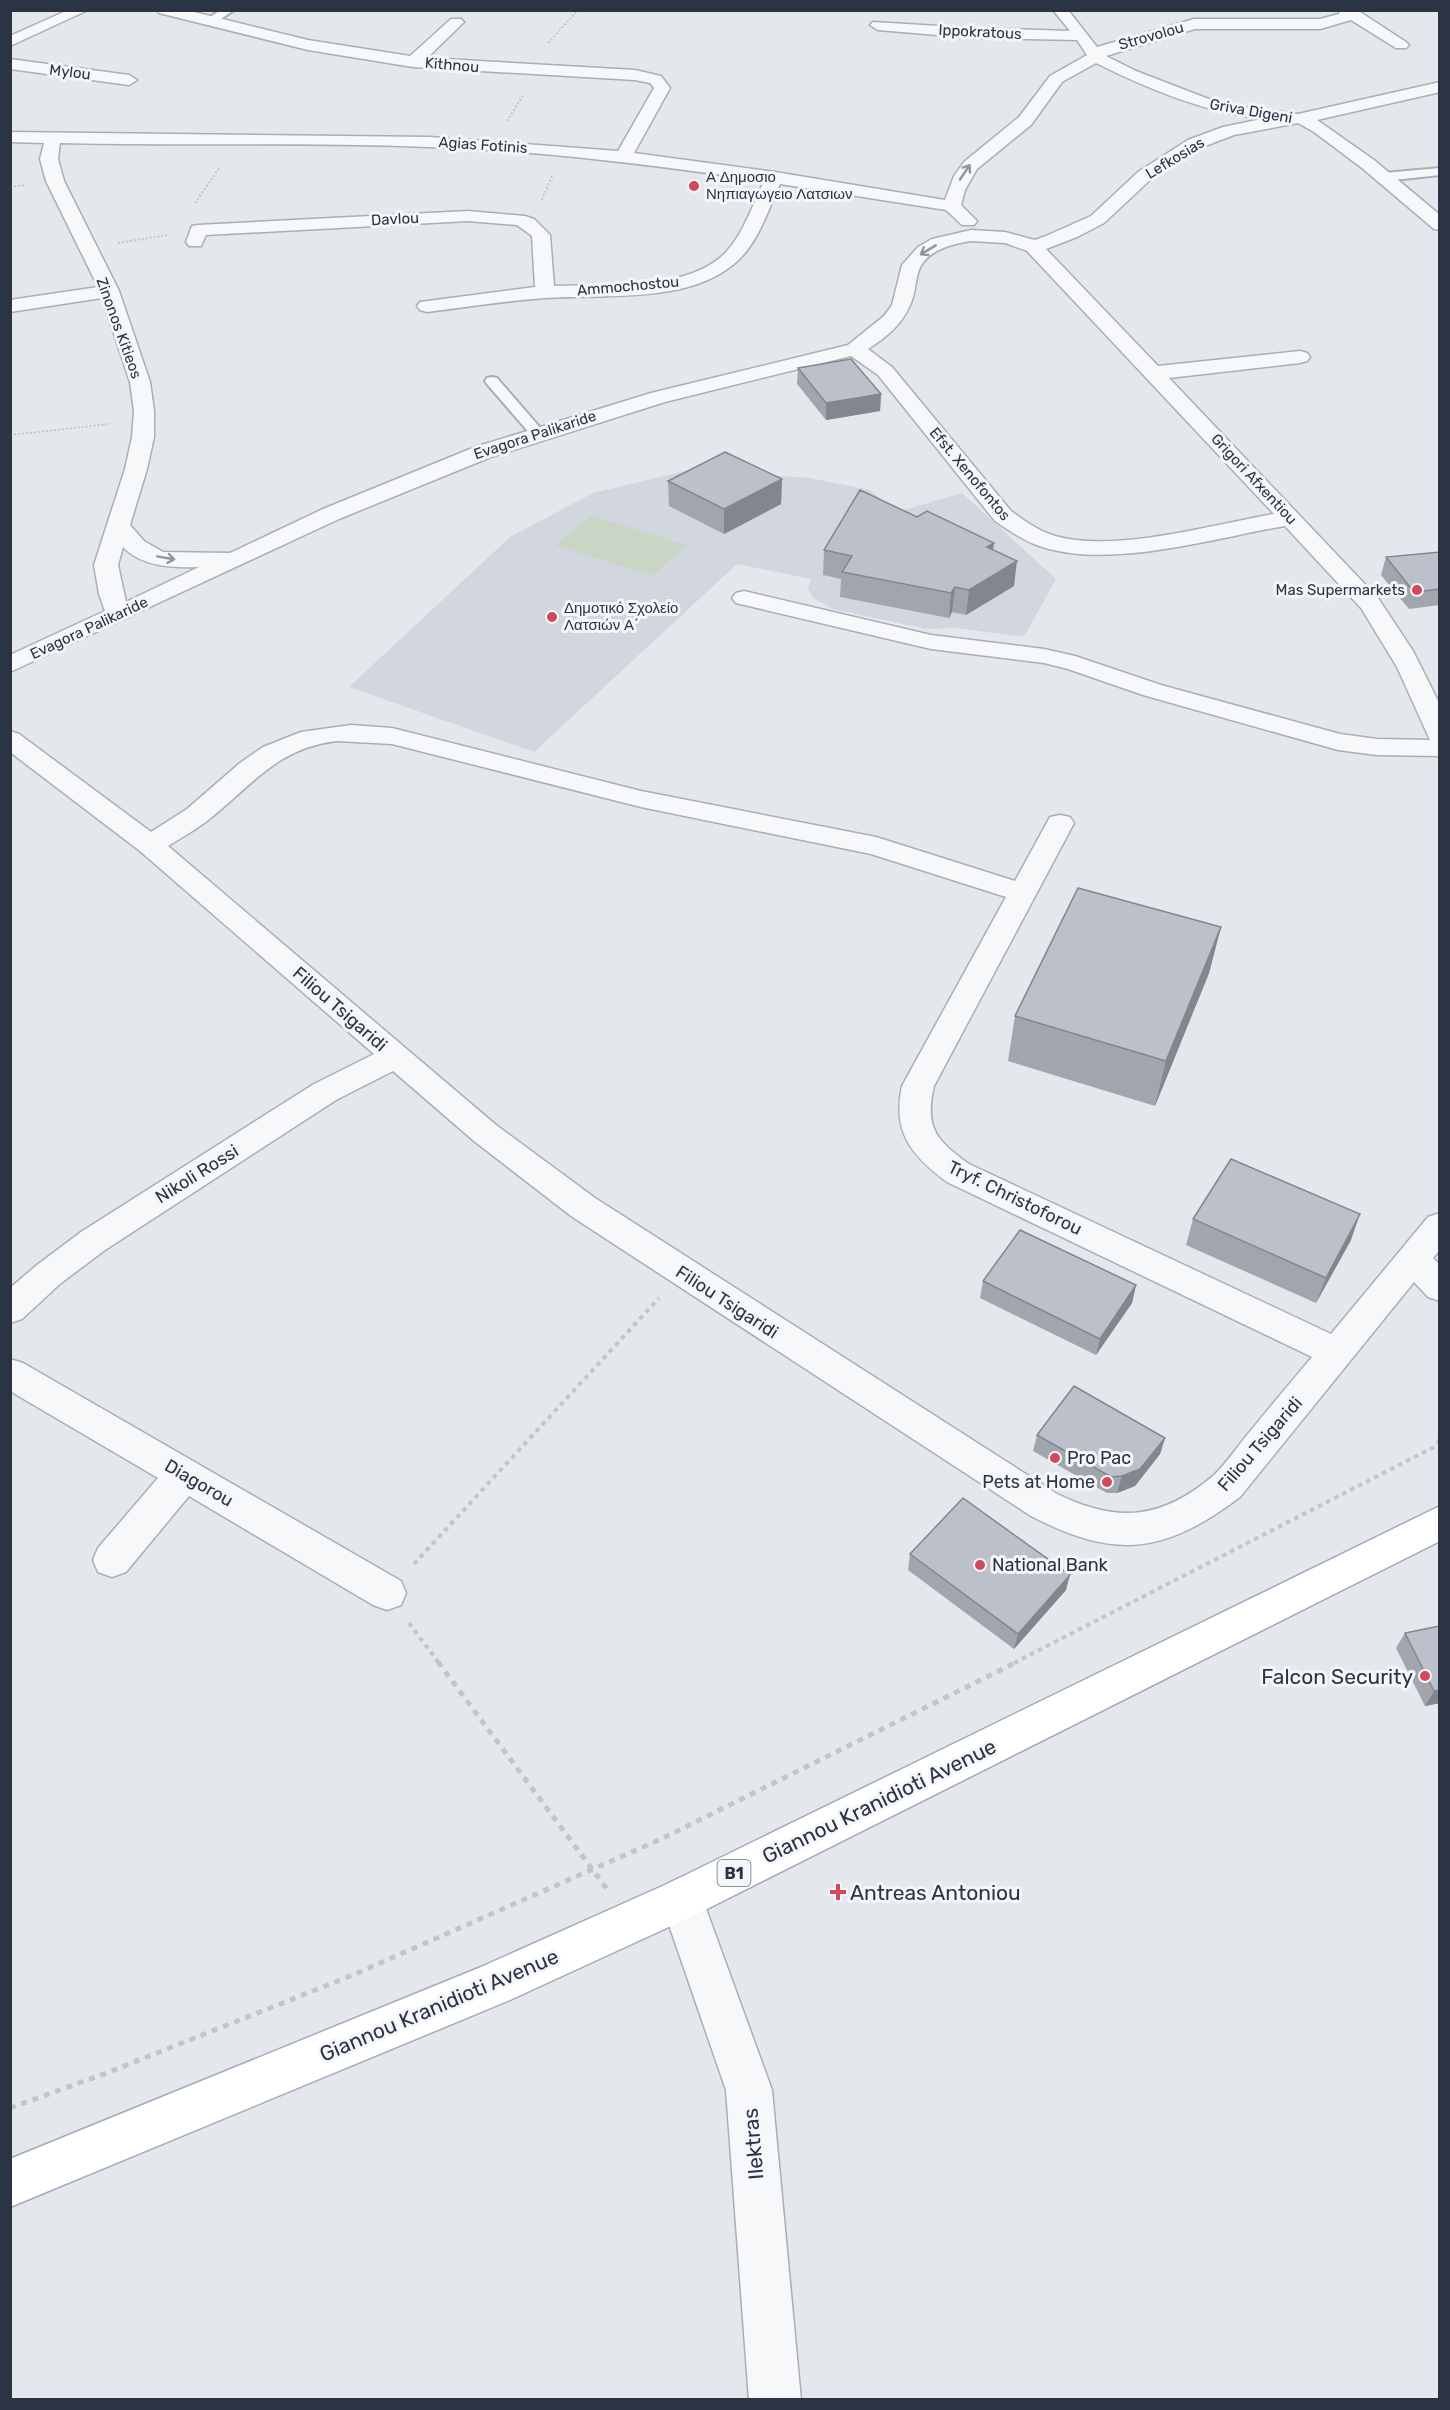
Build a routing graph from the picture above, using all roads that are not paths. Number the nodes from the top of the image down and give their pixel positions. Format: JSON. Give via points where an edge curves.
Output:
{"nodes":[{"id":1,"x":81,"y":10,"type":"edge"},
{"id":2,"x":164,"y":10,"type":"edge"},
{"id":3,"x":229,"y":10,"type":"edge"},
{"id":4,"x":1060,"y":10,"type":"edge"},
{"id":5,"x":1349,"y":11,"type":"edge"},
{"id":6,"x":211,"y":21,"type":"junction"},
{"id":7,"x":456,"y":22,"type":"dead end"},
{"id":8,"x":878,"y":25,"type":"dead end"},
{"id":9,"x":1082,"y":36,"type":"junction"},
{"id":10,"x":10,"y":42,"type":"edge"},
{"id":11,"x":1401,"y":45,"type":"dead end"},
{"id":12,"x":1095,"y":57,"type":"junction"},
{"id":13,"x":413,"y":62,"type":"junction"},
{"id":14,"x":10,"y":64,"type":"edge"},
{"id":15,"x":129,"y":80,"type":"dead end"},
{"id":16,"x":1440,"y":87,"type":"edge"},
{"id":17,"x":1302,"y":119,"type":"junction"},
{"id":18,"x":10,"y":137,"type":"edge"},
{"id":19,"x":53,"y":138,"type":"junction"},
{"id":20,"x":624,"y":156,"type":"junction"},
{"id":21,"x":1440,"y":171,"type":"edge"},
{"id":22,"x":775,"y":177,"type":"junction"},
{"id":23,"x":1384,"y":177,"type":"junction"},
{"id":24,"x":952,"y":206,"type":"junction"},
{"id":25,"x":1432,"y":211,"type":"edge"},
{"id":26,"x":1440,"y":225,"type":"edge"},
{"id":27,"x":983,"y":234,"type":"junction"},
{"id":28,"x":196,"y":236,"type":"road end"},
{"id":29,"x":1034,"y":247,"type":"junction"},
{"id":30,"x":109,"y":291,"type":"junction"},
{"id":31,"x":545,"y":292,"type":"junction"},
{"id":32,"x":10,"y":306,"type":"edge"},
{"id":33,"x":427,"y":306,"type":"dead end"},
{"id":34,"x":855,"y":349,"type":"junction"},
{"id":35,"x":1300,"y":357,"type":"dead end"},
{"id":36,"x":1155,"y":373,"type":"junction"},
{"id":37,"x":492,"y":381,"type":"dead end"},
{"id":38,"x":537,"y":433,"type":"junction"},
{"id":39,"x":1290,"y":518,"type":"junction"},
{"id":40,"x":119,"y":526,"type":"junction"},
{"id":41,"x":242,"y":556,"type":"junction"},
{"id":42,"x":744,"y":598,"type":"dead end"},
{"id":43,"x":118,"y":614,"type":"junction"},
{"id":44,"x":10,"y":664,"type":"edge"},
{"id":45,"x":1440,"y":736,"type":"edge"},
{"id":46,"x":10,"y":739,"type":"edge"},
{"id":47,"x":1440,"y":748,"type":"edge"},
{"id":48,"x":1060,"y":823,"type":"dead end"},
{"id":49,"x":150,"y":845,"type":"junction"},
{"id":50,"x":1022,"y":892,"type":"junction"},
{"id":51,"x":395,"y":1057,"type":"junction"},
{"id":52,"x":1440,"y":1226,"type":"edge"},
{"id":53,"x":1414,"y":1259,"type":"junction"},
{"id":54,"x":1440,"y":1288,"type":"edge"},
{"id":55,"x":10,"y":1309,"type":"edge"},
{"id":56,"x":1338,"y":1353,"type":"junction"},
{"id":57,"x":10,"y":1373,"type":"edge"},
{"id":58,"x":184,"y":1475,"type":"junction"},
{"id":59,"x":1440,"y":1522,"type":"edge"},
{"id":60,"x":112,"y":1560,"type":"dead end"},
{"id":61,"x":387,"y":1593,"type":"road end"},
{"id":62,"x":682,"y":1899,"type":"junction"},
{"id":63,"x":10,"y":2183,"type":"edge"},
{"id":64,"x":775,"y":2400,"type":"edge"}],
"edges":[{"from":1,"to":10,"type":"street"},
{"from":2,"to":6,"type":"street","name":"Kithnou"},
{"from":3,"to":6,"type":"lane"},
{"from":4,"to":9,"type":"street"},
{"from":5,"to":11,"type":"street"},
{"from":5,"to":12,"type":"street","name":"Strovolou","via":[[1346,17],[1320,24],[1194,24],[1112,47]]},
{"from":6,"to":13,"type":"street","name":"Kithnou","via":[[317,47]]},
{"from":7,"to":13,"type":"street"},
{"from":8,"to":9,"type":"street","name":"Ippokratous"},
{"from":9,"to":12,"type":"street"},
{"from":12,"to":17,"type":"street","name":"Griva Digeni","via":[[1201,102],[1242,112]]},
{"from":24,"to":12,"type":"street","one_way":true,"via":[[958,183],[976,158],[1027,119],[1054,81]]},
{"from":13,"to":20,"type":"street","name":"Kithnou","via":[[655,79],[662,88]]},
{"from":14,"to":15,"type":"street","name":"Mylou"},
{"from":16,"to":17,"type":"street","name":"Lefkosias"},
{"from":17,"to":23,"type":"street","name":"Griva Digeni","via":[[1320,128]]},
{"from":17,"to":29,"type":"street","name":"Lefkosias","via":[[1201,141],[1140,180],[1094,222]]},
{"from":18,"to":19,"type":"street","name":"Agias Fotinis"},
{"from":19,"to":20,"type":"street","name":"Agias Fotinis","via":[[491,145]]},
{"from":19,"to":30,"type":"street","name":"Zinonos Kitieos","via":[[49,159],[55,182]]},
{"from":20,"to":22,"type":"street","name":"Agias Fotinis"},
{"from":21,"to":23,"type":"lane"},
{"from":22,"to":24,"type":"street","name":"Agias Fotinis"},
{"from":22,"to":31,"type":"street","name":"Ammochostou","via":[[736,252],[715,269],[669,284]]},
{"from":23,"to":25,"type":"street","name":"Griva Digeni"},
{"from":24,"to":27,"type":"street"},
{"from":25,"to":26,"type":"street","name":"Griva Digeni"},
{"from":27,"to":29,"type":"street","name":"Evagora Palikaride","via":[[1007,236]]},
{"from":27,"to":34,"type":"street","name":"Evagora Palikaride","one_way":true,"via":[[943,242],[921,253],[910,267],[904,296],[892,318],[874,337]]},
{"from":28,"to":31,"type":"street","name":"Davlou","via":[[468,216],[506,218],[531,225],[541,235]]},
{"from":29,"to":36,"type":"street","name":"Grigori Afxentiou"},
{"from":30,"to":32,"type":"street"},
{"from":30,"to":40,"type":"street","name":"Zinonos Kitieos","via":[[140,382],[144,421],[136,469]]},
{"from":31,"to":33,"type":"street","name":"Ammochostou"},
{"from":34,"to":38,"type":"street","name":"Evagora Palikaride","via":[[658,397]]},
{"from":34,"to":39,"type":"street","name":"Efst. Xenofontos","via":[[885,371],[1003,516],[1033,537],[1074,548],[1096,549]]},
{"from":35,"to":36,"type":"street"},
{"from":36,"to":39,"type":"street","name":"Grigori Afxentiou"},
{"from":37,"to":38,"type":"lane"},
{"from":38,"to":41,"type":"street","name":"Evagora Palikaride","via":[[331,514]]},
{"from":39,"to":45,"type":"street","name":"Grigori Afxentiou","via":[[1370,603],[1396,640]]},
{"from":40,"to":41,"type":"street","one_way":true,"via":[[138,548],[158,557],[203,560]]},
{"from":40,"to":43,"type":"street","name":"Zinonos Kitieos","via":[[106,565]]},
{"from":41,"to":43,"type":"street","name":"Evagora Palikaride"},
{"from":42,"to":47,"type":"street","via":[[931,642],[1075,663],[1152,690],[1338,742]]},
{"from":43,"to":44,"type":"street","name":"Evagora Palikaride"},
{"from":46,"to":49,"type":"street","name":"Filiou Tsigaridi"},
{"from":48,"to":50,"type":"street","name":"Tryf. Christoforou"},
{"from":49,"to":50,"type":"street","via":[[197,815],[262,759],[282,747],[318,736],[355,732],[392,736],[641,799],[876,846]]},
{"from":49,"to":51,"type":"street","name":"Filiou Tsigaridi"},
{"from":50,"to":56,"type":"street","name":"Tryf. Christoforou","via":[[918,1086],[913,1111],[920,1138],[941,1162],[958,1173]]},
{"from":51,"to":55,"type":"street","name":"Nikoli Rossi","via":[[325,1092],[93,1241]]},
{"from":51,"to":56,"type":"street","name":"Filiou Tsigaridi","via":[[582,1207],[1044,1505],[1082,1524],[1102,1529],[1151,1528],[1181,1518],[1206,1503],[1227,1486]]},
{"from":52,"to":53,"type":"street","name":"Filiou Tsigaridi"},
{"from":53,"to":54,"type":"street"},
{"from":53,"to":56,"type":"street","name":"Filiou Tsigaridi"},
{"from":57,"to":58,"type":"street","name":"Diagorou"},
{"from":58,"to":60,"type":"street"},
{"from":58,"to":61,"type":"street","name":"Diagorou"},
{"from":59,"to":62,"type":"main road","name":"Giannou Kranidioti Avenue","number":"B1"},
{"from":62,"to":63,"type":"main road","name":"Giannou Kranidioti Avenue","number":"B1","via":[[494,1984]]},
{"from":62,"to":64,"type":"street","name":"Ilektras","via":[[749,2090]]}]}
